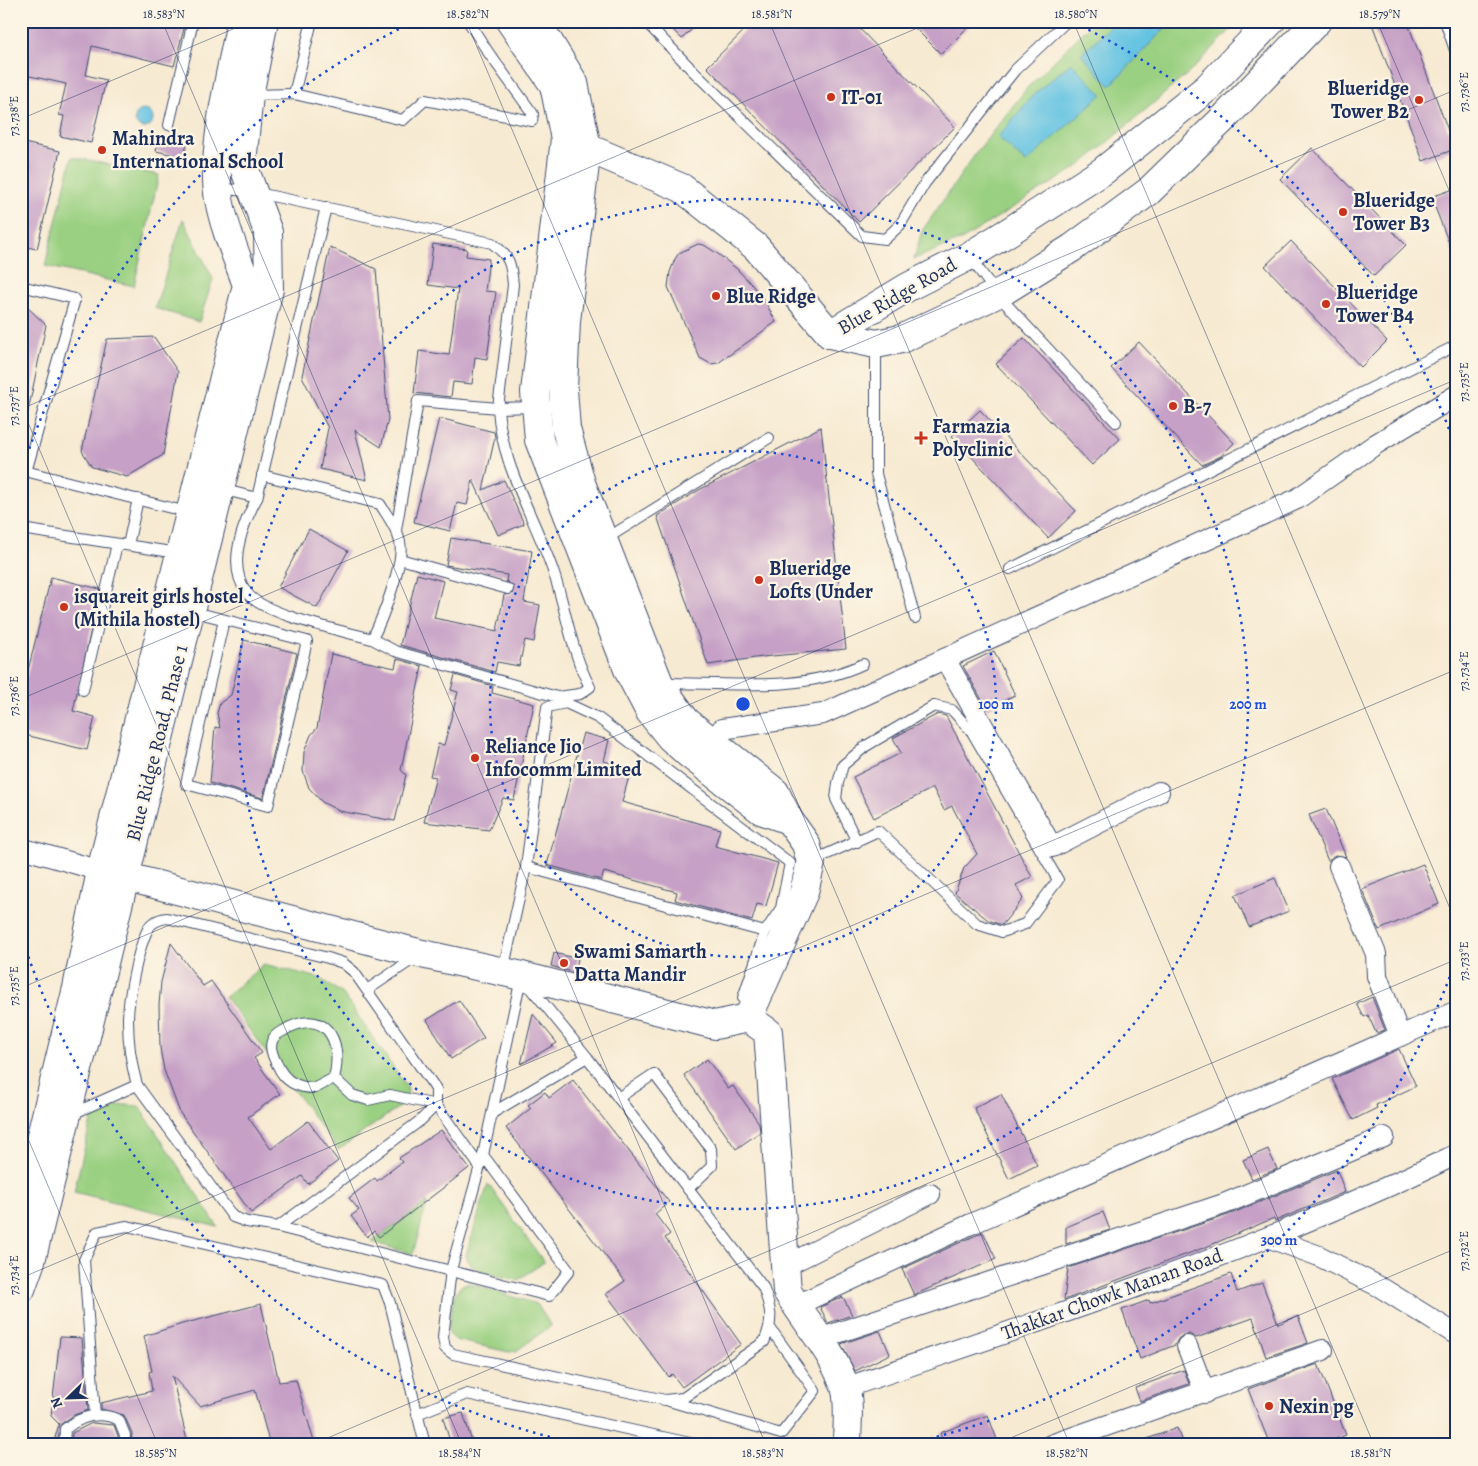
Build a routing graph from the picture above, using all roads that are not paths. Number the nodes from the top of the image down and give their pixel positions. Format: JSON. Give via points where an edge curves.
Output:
{"nodes":[{"id":1,"x":193,"y":21,"type":"edge"},
{"id":2,"x":241,"y":21,"type":"edge"},
{"id":3,"x":264,"y":21,"type":"edge"},
{"id":4,"x":312,"y":21,"type":"edge"},
{"id":5,"x":468,"y":21,"type":"edge"},
{"id":6,"x":510,"y":21,"type":"edge"},
{"id":7,"x":536,"y":21,"type":"edge"},
{"id":8,"x":645,"y":21,"type":"edge"},
{"id":9,"x":1067,"y":21,"type":"edge"},
{"id":10,"x":1270,"y":21,"type":"edge"},
{"id":11,"x":1317,"y":21,"type":"edge"},
{"id":12,"x":1445,"y":21,"type":"edge"},
{"id":13,"x":1457,"y":56,"type":"edge"},
{"id":14,"x":294,"y":94,"type":"junction"},
{"id":15,"x":249,"y":95,"type":"junction"},
{"id":16,"x":169,"y":125,"type":"dead end"},
{"id":17,"x":576,"y":143,"type":"junction"},
{"id":18,"x":218,"y":188,"type":"junction"},
{"id":19,"x":254,"y":192,"type":"junction"},
{"id":20,"x":326,"y":207,"type":"junction"},
{"id":21,"x":969,"y":256,"type":"junction"},
{"id":22,"x":21,"y":286,"type":"edge"},
{"id":23,"x":997,"y":294,"type":"junction"},
{"id":24,"x":830,"y":334,"type":"junction"},
{"id":25,"x":876,"y":344,"type":"junction"},
{"id":26,"x":1457,"y":345,"type":"edge"},
{"id":27,"x":1457,"y":395,"type":"edge"},
{"id":28,"x":535,"y":406,"type":"junction"},
{"id":29,"x":564,"y":406,"type":"junction"},
{"id":30,"x":498,"y":408,"type":"junction"},
{"id":31,"x":1116,"y":422,"type":"dead end"},
{"id":32,"x":769,"y":438,"type":"dead end"},
{"id":33,"x":24,"y":471,"type":"edge"},
{"id":34,"x":262,"y":474,"type":"junction"},
{"id":35,"x":220,"y":489,"type":"junction"},
{"id":36,"x":257,"y":498,"type":"junction"},
{"id":37,"x":138,"y":499,"type":"junction"},
{"id":38,"x":192,"y":513,"type":"junction"},
{"id":39,"x":21,"y":529,"type":"edge"},
{"id":40,"x":396,"y":530,"type":"junction"},
{"id":41,"x":604,"y":540,"type":"junction"},
{"id":42,"x":117,"y":544,"type":"junction"},
{"id":43,"x":128,"y":545,"type":"junction"},
{"id":44,"x":182,"y":553,"type":"junction"},
{"id":45,"x":400,"y":559,"type":"junction"},
{"id":46,"x":1010,"y":569,"type":"dead end"},
{"id":47,"x":508,"y":589,"type":"dead end"},
{"id":48,"x":190,"y":611,"type":"junction"},
{"id":49,"x":915,"y":618,"type":"dead end"},
{"id":50,"x":224,"y":620,"type":"junction"},
{"id":51,"x":372,"y":639,"type":"junction"},
{"id":52,"x":945,"y":659,"type":"junction"},
{"id":53,"x":863,"y":664,"type":"dead end"},
{"id":54,"x":659,"y":684,"type":"junction"},
{"id":55,"x":83,"y":690,"type":"dead end"},
{"id":56,"x":708,"y":755,"type":"junction"},
{"id":57,"x":1159,"y":792,"type":"dead end"},
{"id":58,"x":857,"y":842,"type":"junction"},
{"id":59,"x":21,"y":848,"type":"edge"},
{"id":60,"x":811,"y":862,"type":"junction"},
{"id":61,"x":1339,"y":866,"type":"dead end"},
{"id":62,"x":526,"y":867,"type":"junction"},
{"id":63,"x":113,"y":874,"type":"junction"},
{"id":64,"x":765,"y":932,"type":"junction"},
{"id":65,"x":422,"y":954,"type":"junction"},
{"id":66,"x":512,"y":974,"type":"junction"},
{"id":67,"x":367,"y":990,"type":"junction"},
{"id":68,"x":1457,"y":1011,"type":"edge"},
{"id":69,"x":742,"y":1020,"type":"junction"},
{"id":70,"x":1400,"y":1036,"type":"junction"},
{"id":71,"x":587,"y":1057,"type":"junction"},
{"id":72,"x":334,"y":1078,"type":"junction"},
{"id":73,"x":137,"y":1085,"type":"junction"},
{"id":74,"x":618,"y":1098,"type":"junction"},
{"id":75,"x":436,"y":1105,"type":"junction"},
{"id":76,"x":494,"y":1112,"type":"junction"},
{"id":77,"x":66,"y":1116,"type":"junction"},
{"id":78,"x":1384,"y":1138,"type":"dead end"},
{"id":79,"x":1457,"y":1154,"type":"edge"},
{"id":80,"x":483,"y":1155,"type":"junction"},
{"id":81,"x":480,"y":1167,"type":"junction"},
{"id":82,"x":688,"y":1190,"type":"junction"},
{"id":83,"x":930,"y":1194,"type":"dead end"},
{"id":84,"x":21,"y":1218,"type":"edge"},
{"id":85,"x":278,"y":1227,"type":"junction"},
{"id":86,"x":1270,"y":1238,"type":"junction"},
{"id":87,"x":787,"y":1265,"type":"junction"},
{"id":88,"x":451,"y":1270,"type":"junction"},
{"id":89,"x":21,"y":1290,"type":"edge"},
{"id":90,"x":795,"y":1306,"type":"junction"},
{"id":91,"x":770,"y":1328,"type":"junction"},
{"id":92,"x":1457,"y":1335,"type":"edge"},
{"id":93,"x":819,"y":1338,"type":"junction"},
{"id":94,"x":1187,"y":1346,"type":"dead end"},
{"id":95,"x":1323,"y":1350,"type":"dead end"},
{"id":96,"x":846,"y":1388,"type":"junction"},
{"id":97,"x":1205,"y":1393,"type":"junction"},
{"id":98,"x":664,"y":1400,"type":"junction"},
{"id":99,"x":417,"y":1414,"type":"junction"},
{"id":100,"x":95,"y":1415,"type":"junction"},
{"id":101,"x":64,"y":1445,"type":"edge"},
{"id":102,"x":124,"y":1445,"type":"edge"},
{"id":103,"x":425,"y":1445,"type":"edge"},
{"id":104,"x":699,"y":1445,"type":"edge"},
{"id":105,"x":847,"y":1445,"type":"edge"},
{"id":106,"x":1051,"y":1445,"type":"edge"}],
"edges":[{"from":1,"to":16,"type":"lane"},
{"from":2,"to":18,"type":"street","name":"Blue Ridge Road, Phase 1","via":[[223,120]]},
{"from":3,"to":15,"type":"street","name":"Blue Ridge Road, Phase 1"},
{"from":4,"to":14,"type":"lane"},
{"from":5,"to":14,"type":"lane","via":[[533,114],[532,121],[425,100],[403,120]]},
{"from":6,"to":17,"type":"street","via":[[554,85]]},
{"from":7,"to":17,"type":"street","via":[[574,83]]},
{"from":8,"to":9,"type":"lane","via":[[862,236],[885,240],[900,225],[926,183],[1015,70]]},
{"from":10,"to":21,"type":"street","name":"Blue Ridge Road","via":[[1207,88],[1147,137],[1095,176]]},
{"from":11,"to":23,"type":"street","name":"Blue Ridge Road","via":[[1148,192],[1072,248]]},
{"from":12,"to":13,"type":"lane"},
{"from":14,"to":15,"type":"lane"},
{"from":15,"to":19,"type":"street","name":"Blue Ridge Road, Phase 1","via":[[242,162]]},
{"from":17,"to":24,"type":"street","via":[[682,188],[756,247]]},
{"from":17,"to":28,"type":"street"},
{"from":17,"to":29,"type":"street"},
{"from":18,"to":19,"type":"lane"},
{"from":18,"to":38,"type":"street","name":"Blue Ridge Road, Phase 1","via":[[226,227],[248,285]]},
{"from":19,"to":20,"type":"lane"},
{"from":19,"to":35,"type":"street","name":"Blue Ridge Road, Phase 1","via":[[268,232],[269,288]]},
{"from":20,"to":30,"type":"lane","via":[[492,243],[505,253],[513,285]]},
{"from":20,"to":34,"type":"lane"},
{"from":21,"to":23,"type":"lane"},
{"from":21,"to":24,"type":"street","name":"Blue Ridge Road","via":[[908,287]]},
{"from":22,"to":33,"type":"lane","via":[[75,299]]},
{"from":23,"to":25,"type":"street","name":"Blue Ridge Road","via":[[901,339]]},
{"from":23,"to":31,"type":"lane"},
{"from":24,"to":25,"type":"street","name":"Blue Ridge Road"},
{"from":25,"to":49,"type":"lane","via":[[876,474]]},
{"from":26,"to":46,"type":"lane"},
{"from":27,"to":52,"type":"street","via":[[1376,444],[1297,499]]},
{"from":28,"to":29,"type":"lane"},
{"from":28,"to":30,"type":"lane"},
{"from":28,"to":56,"type":"street","via":[[539,440],[639,694],[670,737]]},
{"from":29,"to":41,"type":"street","via":[[571,452]]},
{"from":30,"to":40,"type":"lane","via":[[418,401]]},
{"from":30,"to":51,"type":"lane","via":[[509,459],[549,558],[570,634],[590,687],[580,694],[557,696],[395,651]]},
{"from":32,"to":41,"type":"lane"},
{"from":33,"to":37,"type":"lane"},
{"from":34,"to":36,"type":"lane"},
{"from":34,"to":40,"type":"lane","via":[[380,504]]},
{"from":35,"to":36,"type":"lane"},
{"from":35,"to":48,"type":"street","name":"Blue Ridge Road, Phase 1"},
{"from":36,"to":51,"type":"lane","via":[[241,531],[237,553],[246,593],[260,604],[276,610]]},
{"from":37,"to":38,"type":"lane"},
{"from":37,"to":43,"type":"lane"},
{"from":38,"to":44,"type":"street","name":"Blue Ridge Road, Phase 1"},
{"from":39,"to":42,"type":"lane"},
{"from":40,"to":45,"type":"lane","via":[[401,544]]},
{"from":41,"to":54,"type":"street"},
{"from":42,"to":43,"type":"lane"},
{"from":42,"to":55,"type":"lane"},
{"from":43,"to":44,"type":"lane"},
{"from":44,"to":63,"type":"street","name":"Blue Ridge Road, Phase 1"},
{"from":45,"to":47,"type":"lane"},
{"from":45,"to":51,"type":"lane","via":[[384,614]]},
{"from":48,"to":50,"type":"lane"},
{"from":48,"to":63,"type":"street","name":"Blue Ridge Road, Phase 1"},
{"from":50,"to":50,"type":"lane","via":[[307,641],[268,806],[186,784]]},
{"from":52,"to":56,"type":"street","via":[[823,714],[722,729]]},
{"from":52,"to":57,"type":"street","via":[[1052,847]]},
{"from":53,"to":54,"type":"lane","via":[[810,682]]},
{"from":54,"to":56,"type":"street"},
{"from":56,"to":60,"type":"street","via":[[775,792],[806,844]]},
{"from":58,"to":58,"type":"lane","via":[[878,832],[977,924],[1002,932],[1025,924],[1058,880],[972,732],[952,710],[934,706],[866,746],[843,765],[836,798]]},
{"from":58,"to":60,"type":"lane"},
{"from":59,"to":63,"type":"street"},
{"from":60,"to":69,"type":"street","via":[[804,892]]},
{"from":61,"to":70,"type":"street","via":[[1376,954],[1376,976]]},
{"from":62,"to":64,"type":"lane"},
{"from":62,"to":64,"type":"lane","via":[[547,706],[566,703],[598,718],[790,863],[781,908]]},
{"from":62,"to":66,"type":"lane"},
{"from":63,"to":65,"type":"street"},
{"from":63,"to":77,"type":"street","name":"Blue Ridge Road, Phase 1"},
{"from":63,"to":84,"type":"street","name":"Blue Ridge Road, Phase 1","via":[[77,988]]},
{"from":64,"to":69,"type":"lane"},
{"from":65,"to":66,"type":"street"},
{"from":65,"to":67,"type":"lane"},
{"from":66,"to":69,"type":"street","via":[[715,1026]]},
{"from":66,"to":71,"type":"lane"},
{"from":66,"to":76,"type":"lane"},
{"from":67,"to":73,"type":"lane","via":[[343,963],[167,918],[158,920],[148,927],[135,970],[128,1018],[130,1059]]},
{"from":67,"to":75,"type":"lane","via":[[436,1089]]},
{"from":68,"to":70,"type":"street"},
{"from":69,"to":87,"type":"street","via":[[768,1032]]},
{"from":70,"to":90,"type":"street","via":[[971,1224]]},
{"from":71,"to":74,"type":"lane"},
{"from":71,"to":76,"type":"lane"},
{"from":72,"to":72,"type":"lane","via":[[336,1041],[327,1030],[310,1021],[294,1024],[275,1035],[271,1042],[272,1054],[280,1071],[292,1083],[315,1088]]},
{"from":72,"to":75,"type":"lane","via":[[352,1095],[368,1100],[390,1095]]},
{"from":73,"to":77,"type":"lane"},
{"from":73,"to":85,"type":"lane","via":[[234,1217]]},
{"from":74,"to":82,"type":"lane"},
{"from":74,"to":82,"type":"lane","via":[[654,1074],[711,1148],[712,1166]]},
{"from":75,"to":81,"type":"lane"},
{"from":75,"to":85,"type":"lane","via":[[421,1120]]},
{"from":76,"to":80,"type":"lane"},
{"from":77,"to":89,"type":"street","name":"Blue Ridge Road, Phase 1","via":[[31,1262]]},
{"from":78,"to":93,"type":"street","via":[[1224,1204]]},
{"from":79,"to":86,"type":"street","name":"Thakkar Chowk Manan Road","via":[[1401,1182]]},
{"from":80,"to":81,"type":"lane"},
{"from":80,"to":88,"type":"lane","via":[[569,1271],[549,1296]]},
{"from":81,"to":88,"type":"lane"},
{"from":82,"to":91,"type":"lane","via":[[763,1287],[771,1310]]},
{"from":83,"to":87,"type":"street"},
{"from":85,"to":88,"type":"lane"},
{"from":86,"to":92,"type":"street","via":[[1319,1256],[1372,1283]]},
{"from":86,"to":96,"type":"street","name":"Thakkar Chowk Manan Road"},
{"from":87,"to":90,"type":"street","via":[[787,1291]]},
{"from":88,"to":98,"type":"lane","via":[[443,1337],[445,1348],[453,1354]]},
{"from":90,"to":93,"type":"street"},
{"from":91,"to":98,"type":"lane","via":[[764,1342],[683,1398]]},
{"from":91,"to":98,"type":"lane","via":[[815,1391],[781,1434]]},
{"from":93,"to":96,"type":"street"},
{"from":94,"to":97,"type":"street"},
{"from":95,"to":97,"type":"street"},
{"from":96,"to":105,"type":"street"},
{"from":97,"to":106,"type":"street"},
{"from":99,"to":100,"type":"lane","via":[[383,1285],[127,1226],[97,1232],[84,1260]]},
{"from":99,"to":103,"type":"lane"},
{"from":99,"to":104,"type":"lane","via":[[467,1394]]},
{"from":100,"to":101,"type":"lane","via":[[75,1421],[65,1429]]},
{"from":100,"to":102,"type":"lane","via":[[107,1414],[119,1420],[126,1435]]}]}
